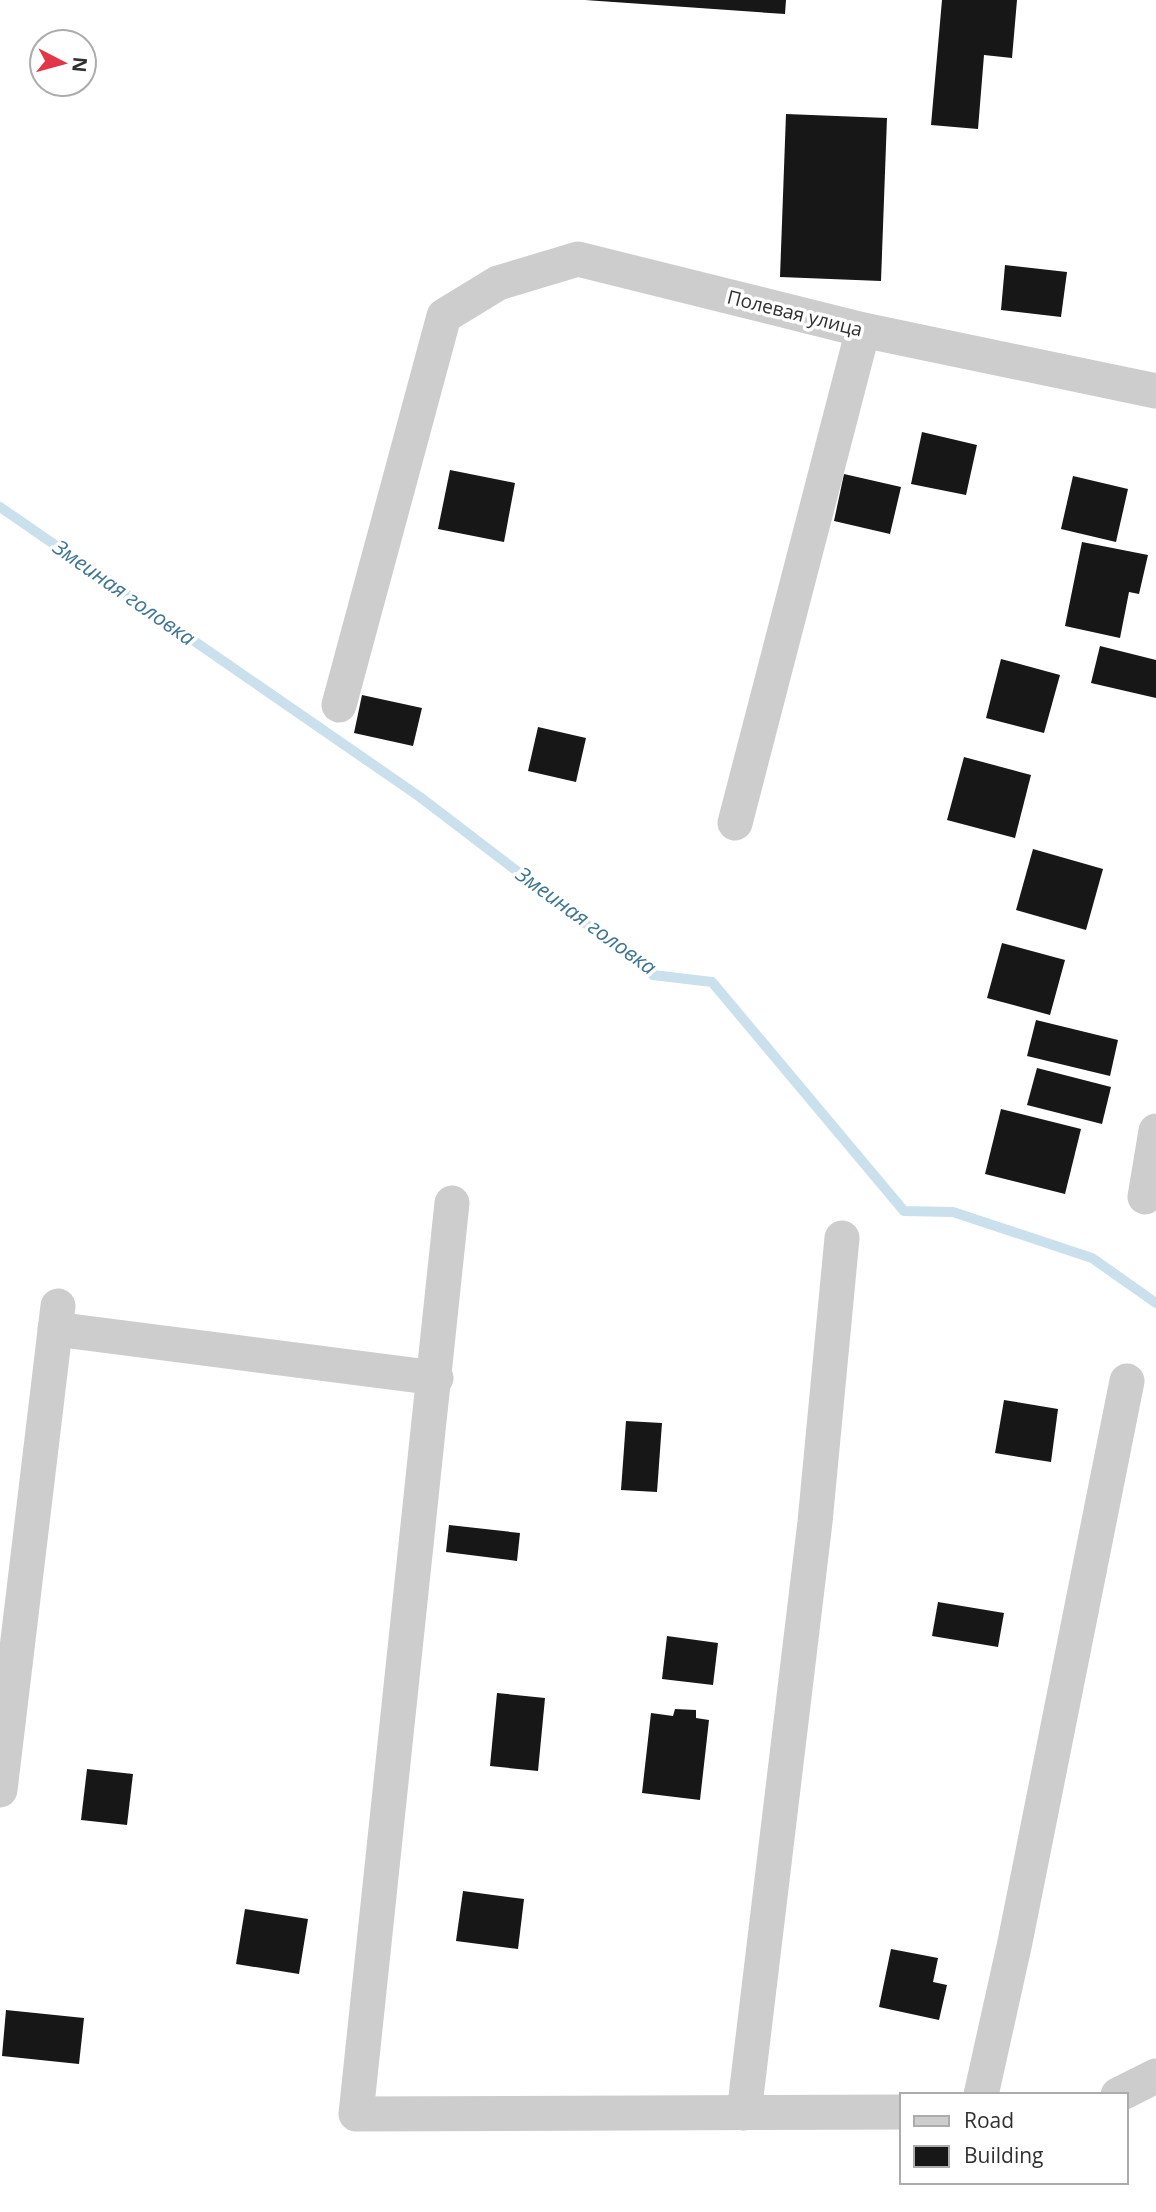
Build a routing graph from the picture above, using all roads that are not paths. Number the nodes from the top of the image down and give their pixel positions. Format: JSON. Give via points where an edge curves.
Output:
{"nodes":[{"id":1,"x":863,"y":330,"type":"junction"},
{"id":2,"x":1156,"y":391,"type":"edge"},
{"id":3,"x":339,"y":705,"type":"dead end"},
{"id":4,"x":735,"y":823,"type":"dead end"},
{"id":5,"x":1156,"y":1131,"type":"edge"},
{"id":6,"x":1145,"y":1197,"type":"dead end"},
{"id":7,"x":452,"y":1203,"type":"dead end"},
{"id":8,"x":842,"y":1238,"type":"dead end"},
{"id":9,"x":436,"y":1378,"type":"junction"},
{"id":10,"x":1127,"y":1381,"type":"dead end"},
{"id":11,"x":0,"y":1790,"type":"edge"},
{"id":12,"x":1156,"y":2076,"type":"edge"},
{"id":13,"x":981,"y":2093,"type":"edge"},
{"id":14,"x":1122,"y":2093,"type":"edge"},
{"id":15,"x":900,"y":2112,"type":"edge"},
{"id":16,"x":744,"y":2113,"type":"junction"}],
"edges":[{"from":1,"to":2,"type":"street","name":"Полевая улица"},
{"from":1,"to":3,"type":"street","name":"Полевая улица","via":[[578,259],[498,283],[444,316]]},
{"from":1,"to":4,"type":"street"},
{"from":5,"to":6,"type":"street"},
{"from":7,"to":9,"type":"street"},
{"from":8,"to":16,"type":"street","via":[[814,1522]]},
{"from":9,"to":11,"type":"street","via":[[56,1318]]},
{"from":9,"to":16,"type":"street","via":[[356,2114]]},
{"from":10,"to":13,"type":"street"},
{"from":12,"to":14,"type":"street"},
{"from":15,"to":16,"type":"street"}]}
